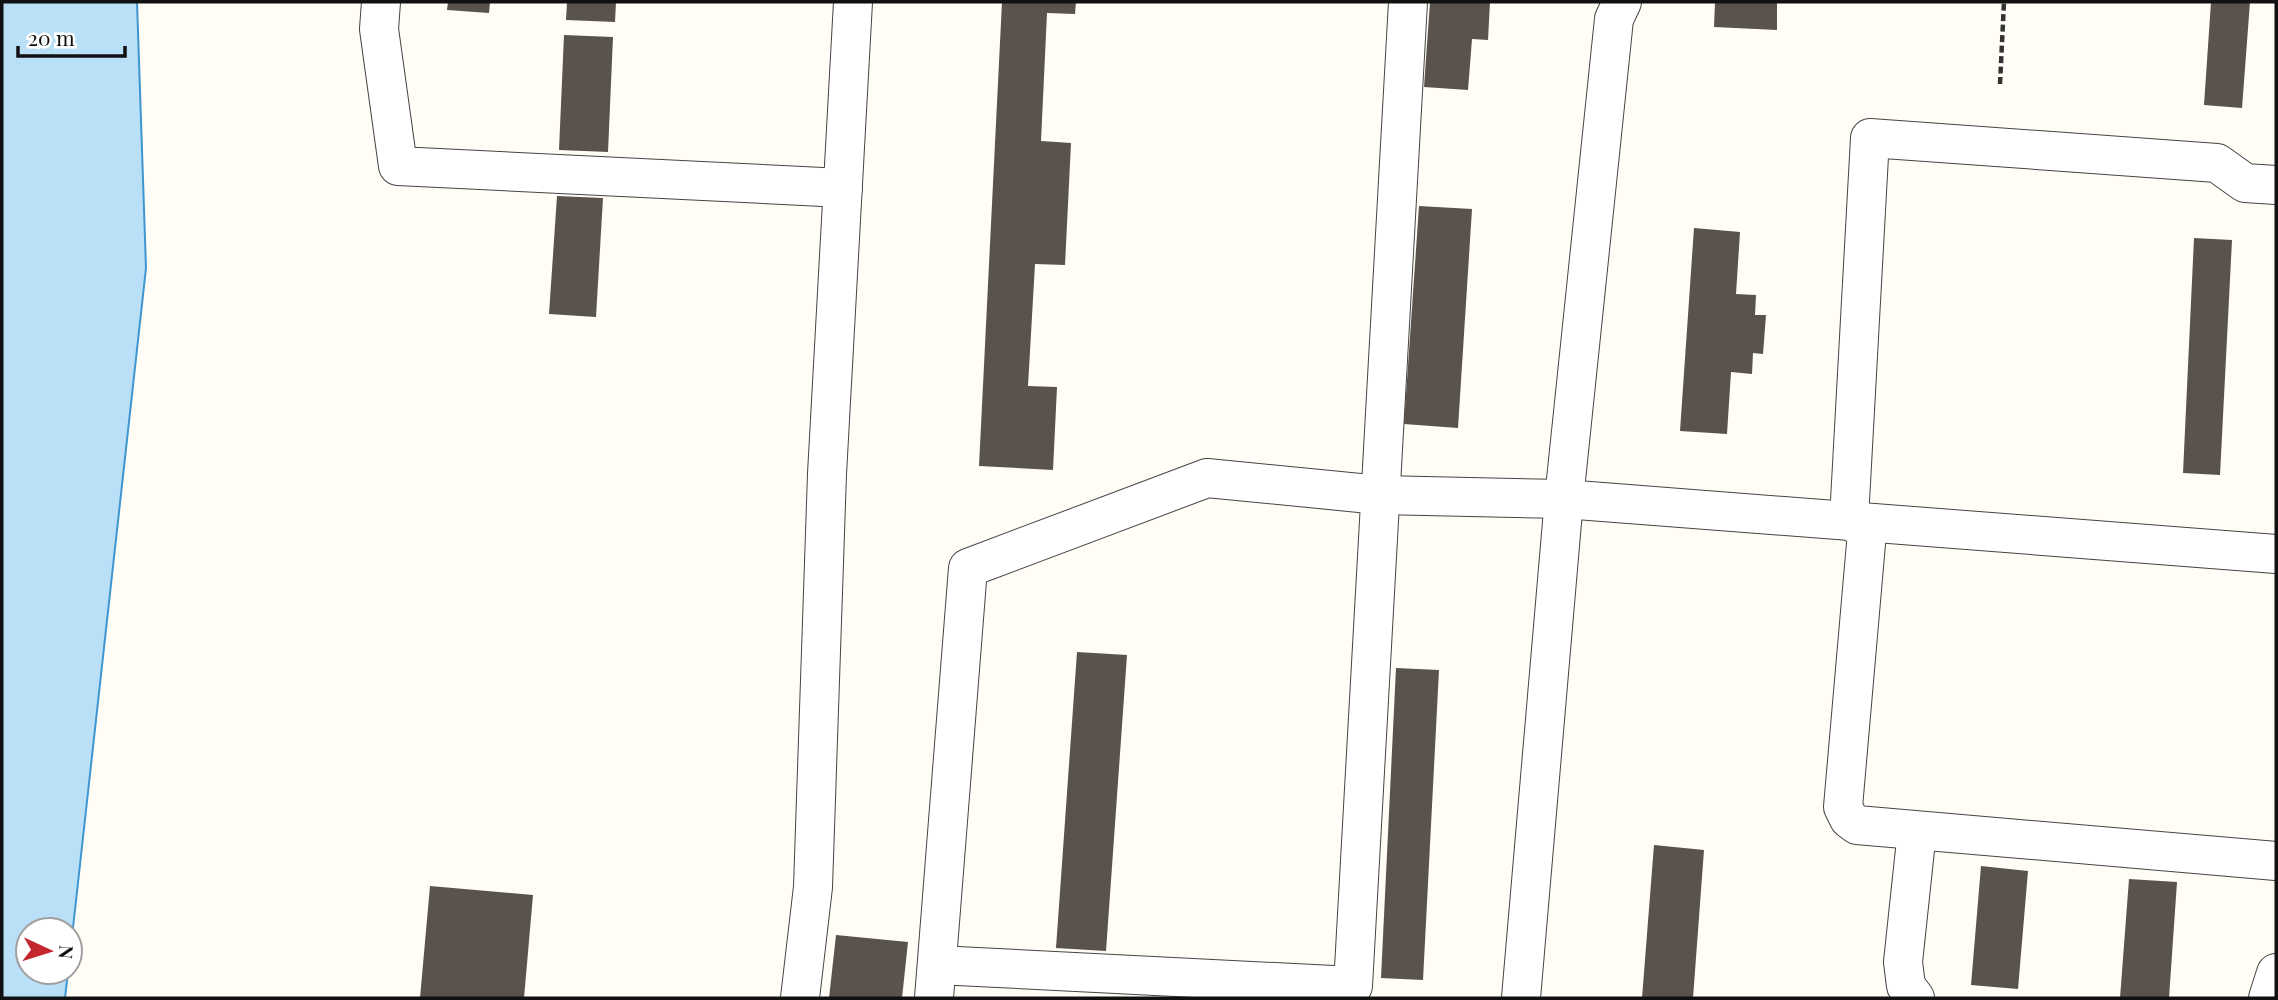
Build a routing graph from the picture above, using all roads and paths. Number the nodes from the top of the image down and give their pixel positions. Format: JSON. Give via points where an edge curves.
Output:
{"nodes":[{"id":1,"x":381,"y":2,"type":"edge"},
{"id":2,"x":853,"y":2,"type":"edge"},
{"id":3,"x":1408,"y":2,"type":"edge"},
{"id":4,"x":1622,"y":2,"type":"edge"},
{"id":5,"x":2004,"y":2,"type":"edge"},
{"id":6,"x":2000,"y":84,"type":"dead end"},
{"id":7,"x":2276,"y":185,"type":"edge"},
{"id":8,"x":843,"y":188,"type":"junction"},
{"id":9,"x":1380,"y":495,"type":"junction"},
{"id":10,"x":1564,"y":499,"type":"junction"},
{"id":11,"x":1849,"y":519,"type":"junction"},
{"id":12,"x":2276,"y":554,"type":"edge"},
{"id":13,"x":1917,"y":831,"type":"junction"},
{"id":14,"x":2276,"y":861,"type":"edge"},
{"id":15,"x":2276,"y":973,"type":"edge"},
{"id":16,"x":936,"y":981,"type":"edge"},
{"id":17,"x":800,"y":998,"type":"edge"},
{"id":18,"x":1521,"y":998,"type":"edge"},
{"id":19,"x":1915,"y":998,"type":"edge"},
{"id":20,"x":2268,"y":998,"type":"edge"}],
"edges":[{"from":1,"to":8,"type":"lane","via":[[379,29],[398,166]]},
{"from":2,"to":8,"type":"lane"},
{"from":3,"to":9,"type":"lane"},
{"from":4,"to":10,"type":"lane","via":[[1614,19]]},
{"from":5,"to":6,"type":"path"},
{"from":7,"to":11,"type":"lane","via":[[2245,183],[2217,163],[1870,138]]},
{"from":8,"to":17,"type":"lane","via":[[827,474],[813,887]]},
{"from":9,"to":10,"type":"lane"},
{"from":9,"to":16,"type":"lane","via":[[1207,478],[968,568]]},
{"from":9,"to":16,"type":"lane","via":[[1353,986]]},
{"from":10,"to":11,"type":"lane"},
{"from":10,"to":18,"type":"lane"},
{"from":11,"to":12,"type":"lane"},
{"from":11,"to":13,"type":"lane","via":[[1867,532],[1843,807],[1857,825]]},
{"from":13,"to":14,"type":"lane"},
{"from":13,"to":19,"type":"lane","via":[[1903,962],[1906,986]]},
{"from":15,"to":20,"type":"lane"}]}
